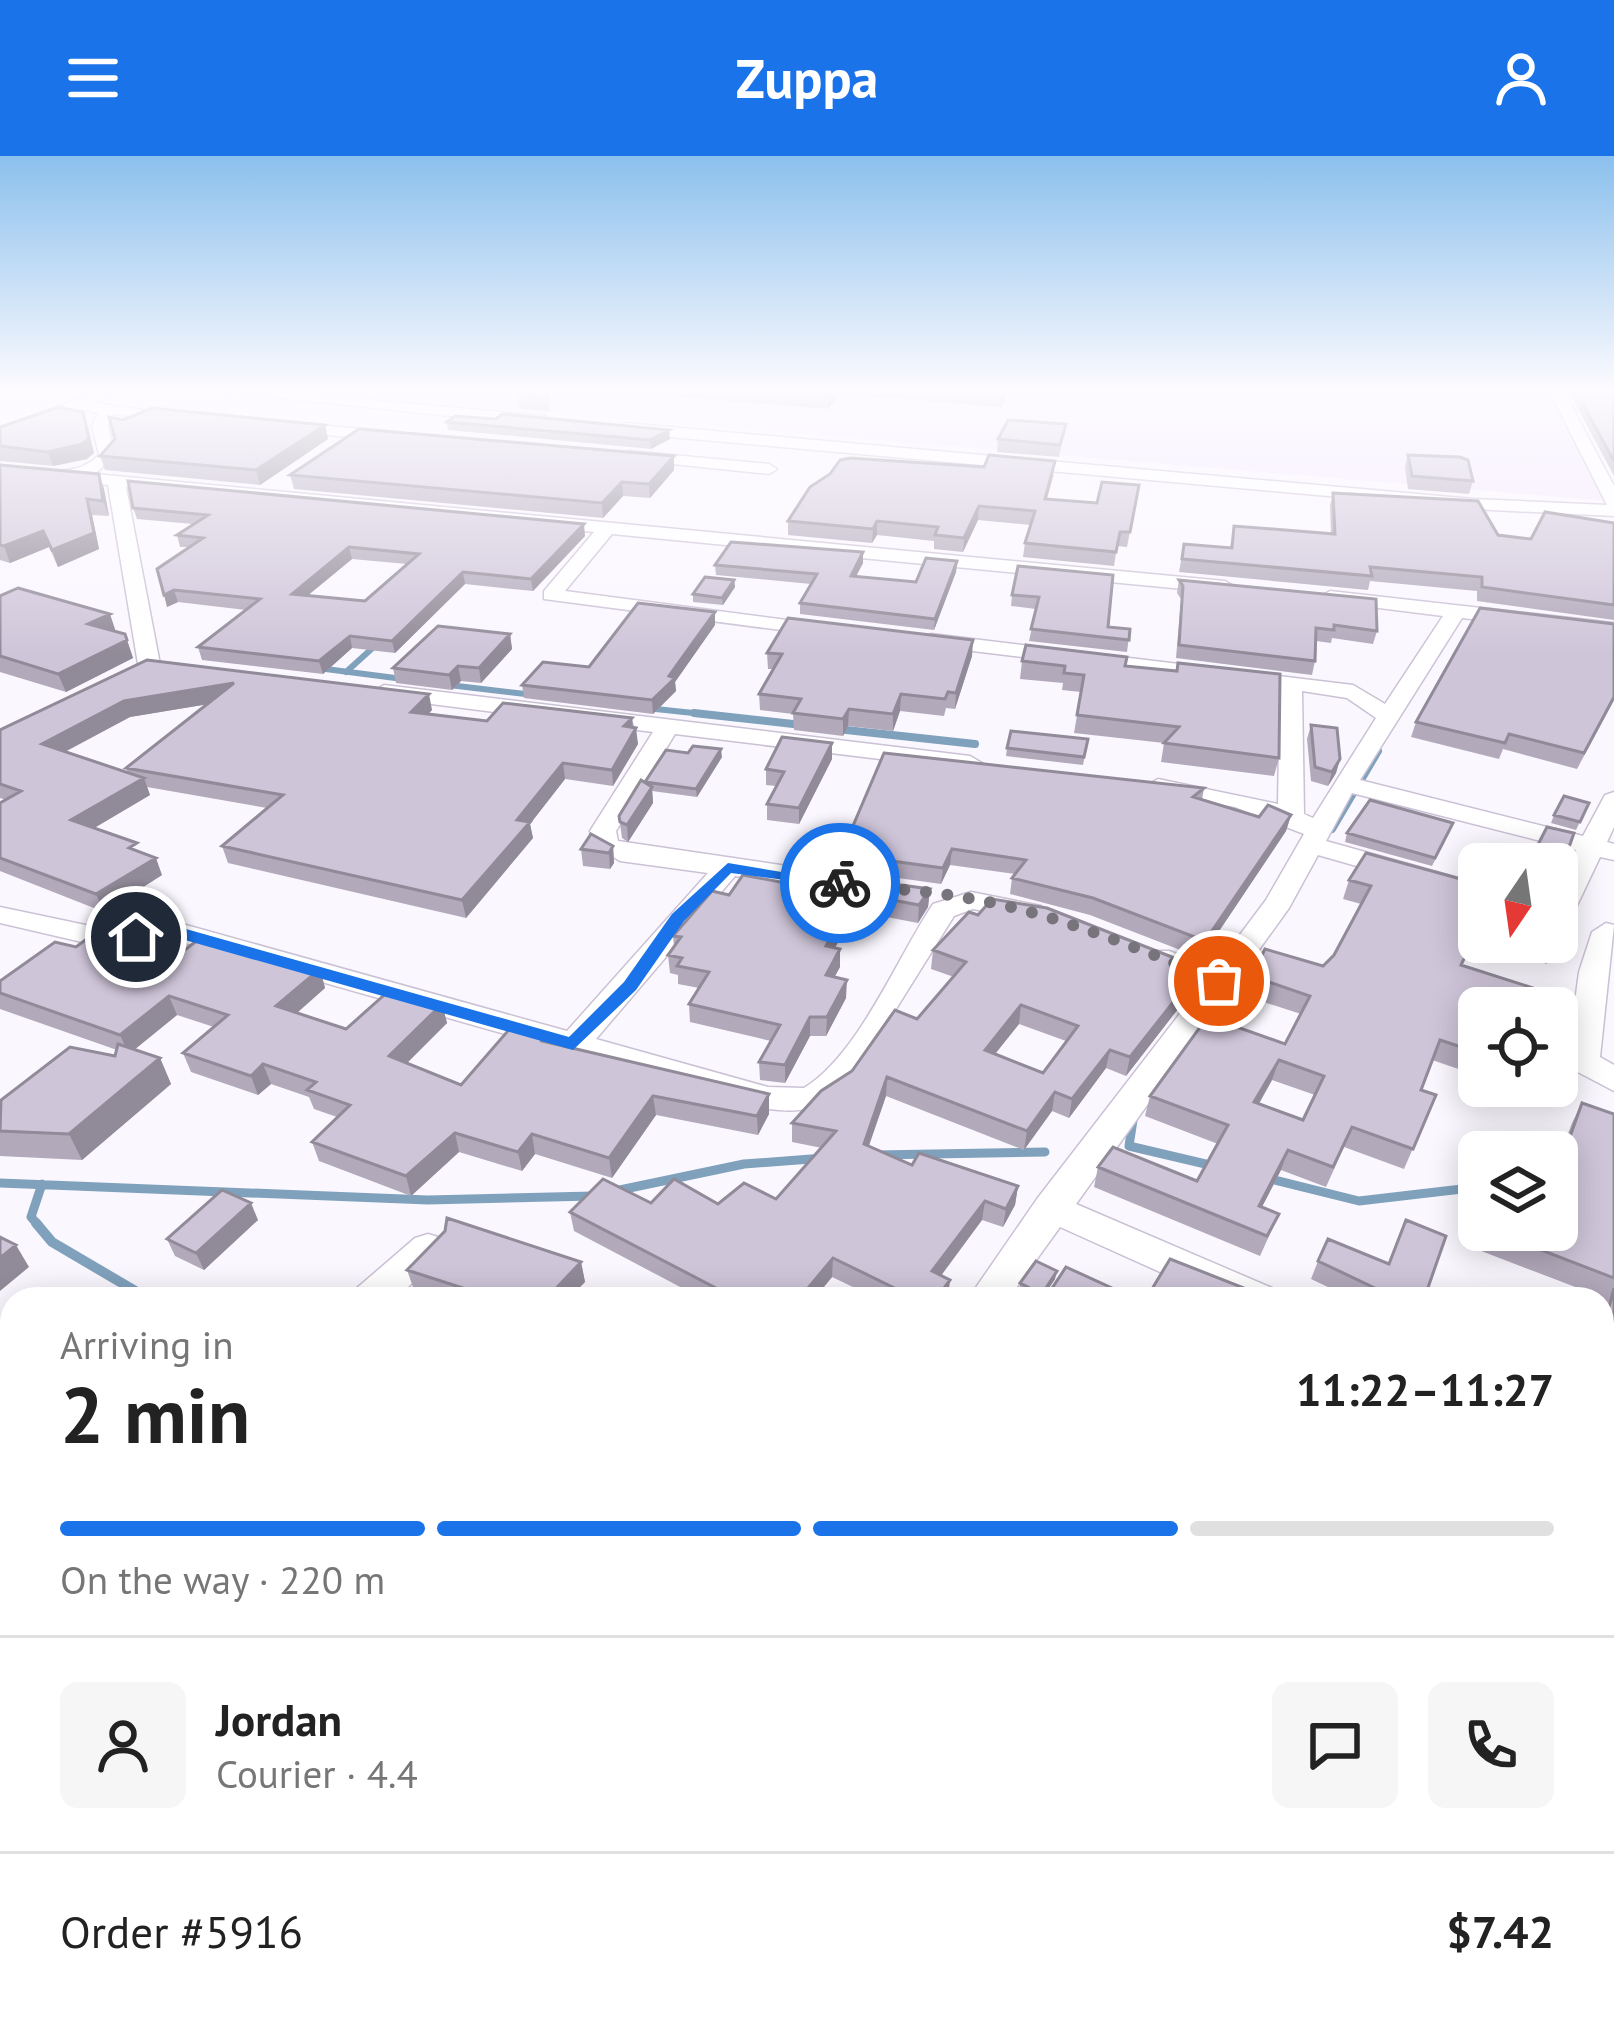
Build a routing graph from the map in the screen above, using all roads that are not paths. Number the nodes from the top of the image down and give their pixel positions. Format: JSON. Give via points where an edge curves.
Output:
{"nodes":[{"id":1,"x":102,"y":480,"type":"edge"},
{"id":2,"x":1199,"y":480,"type":"edge"},
{"id":3,"x":1600,"y":480,"type":"edge"},
{"id":4,"x":116,"y":481,"type":"junction"},
{"id":5,"x":285,"y":482,"type":"edge"},
{"id":6,"x":267,"y":494,"type":"junction"},
{"id":7,"x":1614,"y":507,"type":"edge"},
{"id":8,"x":608,"y":527,"type":"junction"},
{"id":9,"x":1243,"y":588,"type":"edge"},
{"id":10,"x":1307,"y":594,"type":"edge"},
{"id":11,"x":1458,"y":608,"type":"junction"},
{"id":12,"x":1614,"y":628,"type":"edge"},
{"id":13,"x":846,"y":632,"type":"edge"},
{"id":14,"x":906,"y":638,"type":"edge"},
{"id":15,"x":150,"y":668,"type":"edge"},
{"id":16,"x":1292,"y":683,"type":"junction"},
{"id":17,"x":362,"y":689,"type":"edge"},
{"id":18,"x":1389,"y":717,"type":"junction"},
{"id":19,"x":669,"y":725,"type":"junction"},
{"id":20,"x":1000,"y":767,"type":"edge"},
{"id":21,"x":1142,"y":784,"type":"edge"},
{"id":22,"x":1345,"y":784,"type":"junction"},
{"id":23,"x":1614,"y":800,"type":"edge"},
{"id":24,"x":1291,"y":816,"type":"junction"},
{"id":25,"x":1315,"y":838,"type":"junction"},
{"id":26,"x":1605,"y":850,"type":"edge"},
{"id":27,"x":728,"y":868,"type":"junction"},
{"id":28,"x":1458,"y":886,"type":"edge"},
{"id":29,"x":1578,"y":887,"type":"edge"},
{"id":30,"x":882,"y":888,"type":"edge"},
{"id":31,"x":927,"y":894,"type":"edge"},
{"id":32,"x":971,"y":900,"type":"junction"},
{"id":33,"x":0,"y":915,"type":"edge"},
{"id":34,"x":1056,"y":920,"type":"edge"},
{"id":35,"x":1578,"y":923,"type":"edge"},
{"id":36,"x":1610,"y":933,"type":"edge"},
{"id":37,"x":1140,"y":949,"type":"edge"},
{"id":38,"x":1219,"y":981,"type":"junction"},
{"id":39,"x":573,"y":1044,"type":"junction"},
{"id":40,"x":1614,"y":1080,"type":"edge"},
{"id":41,"x":1050,"y":1208,"type":"junction"},
{"id":42,"x":428,"y":1248,"type":"edge"},
{"id":43,"x":384,"y":1287,"type":"edge"},
{"id":44,"x":995,"y":1287,"type":"edge"},
{"id":45,"x":1231,"y":1287,"type":"edge"}],
"edges":[{"from":1,"to":4,"type":"street"},
{"from":2,"to":7,"type":"street","via":[[1473,504]]},
{"from":3,"to":7,"type":"street"},
{"from":4,"to":6,"type":"street"},
{"from":4,"to":15,"type":"street"},
{"from":5,"to":6,"type":"street"},
{"from":6,"to":8,"type":"street"},
{"from":8,"to":9,"type":"street"},
{"from":8,"to":13,"type":"street","via":[[551,595]]},
{"from":10,"to":11,"type":"street"},
{"from":11,"to":12,"type":"street"},
{"from":11,"to":18,"type":"street"},
{"from":14,"to":16,"type":"street"},
{"from":16,"to":18,"type":"street","via":[[1353,692]]},
{"from":16,"to":24,"type":"street"},
{"from":17,"to":19,"type":"street"},
{"from":18,"to":22,"type":"street"},
{"from":19,"to":20,"type":"street"},
{"from":19,"to":27,"type":"street","via":[[603,831],[606,844],[620,854]]},
{"from":21,"to":24,"type":"street","via":[[1237,796]]},
{"from":22,"to":25,"type":"street"},
{"from":22,"to":26,"type":"street"},
{"from":23,"to":26,"type":"street"},
{"from":24,"to":25,"type":"street"},
{"from":25,"to":28,"type":"street"},
{"from":25,"to":38,"type":"street"},
{"from":26,"to":29,"type":"street"},
{"from":27,"to":30,"type":"street"},
{"from":27,"to":39,"type":"street"},
{"from":31,"to":32,"type":"street"},
{"from":32,"to":34,"type":"street"},
{"from":32,"to":39,"type":"street","via":[[943,910],[821,1094],[768,1098]]},
{"from":33,"to":39,"type":"street","via":[[95,936],[186,934]]},
{"from":35,"to":36,"type":"street"},
{"from":36,"to":40,"type":"street","via":[[1594,972],[1583,1061]]},
{"from":37,"to":38,"type":"street"},
{"from":38,"to":41,"type":"street"},
{"from":41,"to":44,"type":"street"},
{"from":41,"to":45,"type":"street"},
{"from":42,"to":43,"type":"street"}]}
